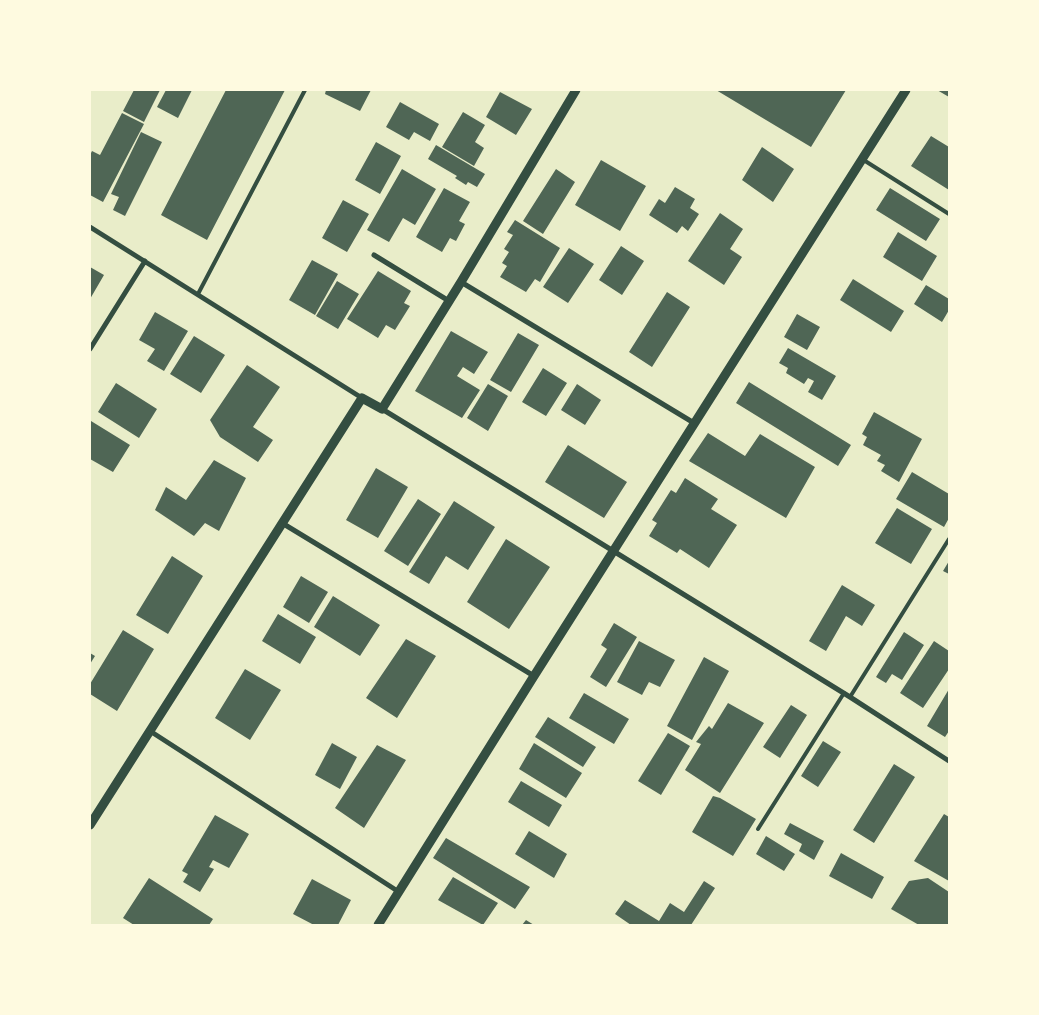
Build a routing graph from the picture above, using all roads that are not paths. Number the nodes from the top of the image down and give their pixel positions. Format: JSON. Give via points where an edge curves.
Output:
{"nodes":[{"id":1,"x":305,"y":90,"type":"edge"},
{"id":2,"x":576,"y":90,"type":"edge"},
{"id":3,"x":906,"y":90,"type":"edge"},
{"id":4,"x":862,"y":158,"type":"junction"},
{"id":5,"x":949,"y":214,"type":"edge"},
{"id":6,"x":90,"y":227,"type":"edge"},
{"id":7,"x":374,"y":255,"type":"dead end"},
{"id":8,"x":145,"y":261,"type":"junction"},
{"id":9,"x":461,"y":282,"type":"junction"},
{"id":10,"x":198,"y":294,"type":"junction"},
{"id":11,"x":449,"y":301,"type":"junction"},
{"id":12,"x":90,"y":349,"type":"edge"},
{"id":13,"x":362,"y":398,"type":"junction"},
{"id":14,"x":382,"y":409,"type":"junction"},
{"id":15,"x":694,"y":423,"type":"junction"},
{"id":16,"x":282,"y":523,"type":"junction"},
{"id":17,"x":949,"y":539,"type":"edge"},
{"id":18,"x":613,"y":551,"type":"junction"},
{"id":19,"x":534,"y":676,"type":"junction"},
{"id":20,"x":844,"y":693,"type":"junction"},
{"id":21,"x":850,"y":697,"type":"junction"},
{"id":22,"x":150,"y":730,"type":"junction"},
{"id":23,"x":949,"y":761,"type":"edge"},
{"id":24,"x":90,"y":825,"type":"edge"},
{"id":25,"x":758,"y":829,"type":"dead end"},
{"id":26,"x":399,"y":892,"type":"junction"},
{"id":27,"x":378,"y":925,"type":"edge"}],
"edges":[{"from":1,"to":10,"type":"lane"},
{"from":2,"to":9,"type":"street"},
{"from":3,"to":4,"type":"street"},
{"from":4,"to":5,"type":"lane"},
{"from":4,"to":15,"type":"street"},
{"from":6,"to":8,"type":"street"},
{"from":7,"to":11,"type":"street"},
{"from":8,"to":10,"type":"street"},
{"from":8,"to":12,"type":"street"},
{"from":9,"to":11,"type":"street"},
{"from":9,"to":15,"type":"street"},
{"from":10,"to":13,"type":"street"},
{"from":11,"to":14,"type":"street"},
{"from":13,"to":14,"type":"street"},
{"from":13,"to":16,"type":"street"},
{"from":14,"to":18,"type":"street"},
{"from":15,"to":18,"type":"street"},
{"from":16,"to":19,"type":"street"},
{"from":16,"to":22,"type":"street"},
{"from":17,"to":21,"type":"lane"},
{"from":18,"to":19,"type":"street"},
{"from":18,"to":20,"type":"street"},
{"from":19,"to":26,"type":"street"},
{"from":20,"to":21,"type":"street"},
{"from":20,"to":25,"type":"lane"},
{"from":21,"to":23,"type":"street"},
{"from":22,"to":24,"type":"street"},
{"from":22,"to":26,"type":"street"},
{"from":26,"to":27,"type":"street"}]}
